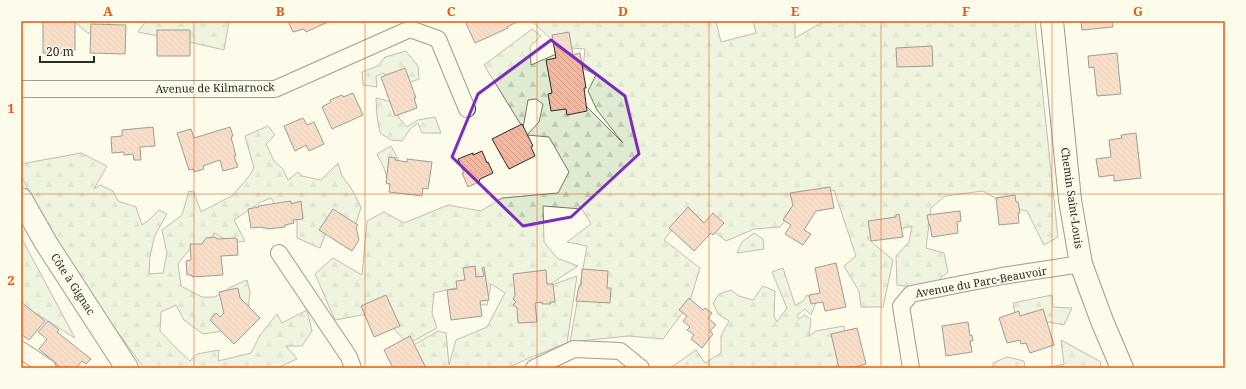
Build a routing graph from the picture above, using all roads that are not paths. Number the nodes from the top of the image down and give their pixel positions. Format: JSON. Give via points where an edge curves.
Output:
{"nodes":[{"id":1,"x":1052,"y":21,"type":"edge"},
{"id":2,"x":21,"y":89,"type":"edge"},
{"id":3,"x":467,"y":109,"type":"dead end"},
{"id":4,"x":21,"y":199,"type":"edge"},
{"id":5,"x":279,"y":253,"type":"dead end"},
{"id":6,"x":1081,"y":264,"type":"junction"},
{"id":7,"x":21,"y":350,"type":"edge"},
{"id":8,"x":48,"y":368,"type":"edge"},
{"id":9,"x":127,"y":368,"type":"edge"},
{"id":10,"x":353,"y":368,"type":"edge"},
{"id":11,"x":534,"y":368,"type":"edge"},
{"id":12,"x":641,"y":368,"type":"edge"},
{"id":13,"x":911,"y":368,"type":"edge"},
{"id":14,"x":1122,"y":368,"type":"edge"}],
"edges":[{"from":1,"to":6,"type":"street","name":"Chemin Saint-Louis","via":[[1070,200]]},
{"from":2,"to":3,"type":"street","name":"Avenue de Kilmarnock","via":[[275,89],[410,29],[438,39]]},
{"from":4,"to":9,"type":"street","name":"Côte à Gignac","via":[[50,249]]},
{"from":5,"to":10,"type":"street","via":[[349,357]]},
{"from":6,"to":13,"type":"street","name":"Avenue du Parc-Beauvoir","via":[[911,294],[901,306]]},
{"from":6,"to":14,"type":"street","name":"Chemin Saint-Louis"},
{"from":7,"to":8,"type":"street"},
{"from":11,"to":12,"type":"street","via":[[574,349],[620,351]]}]}
